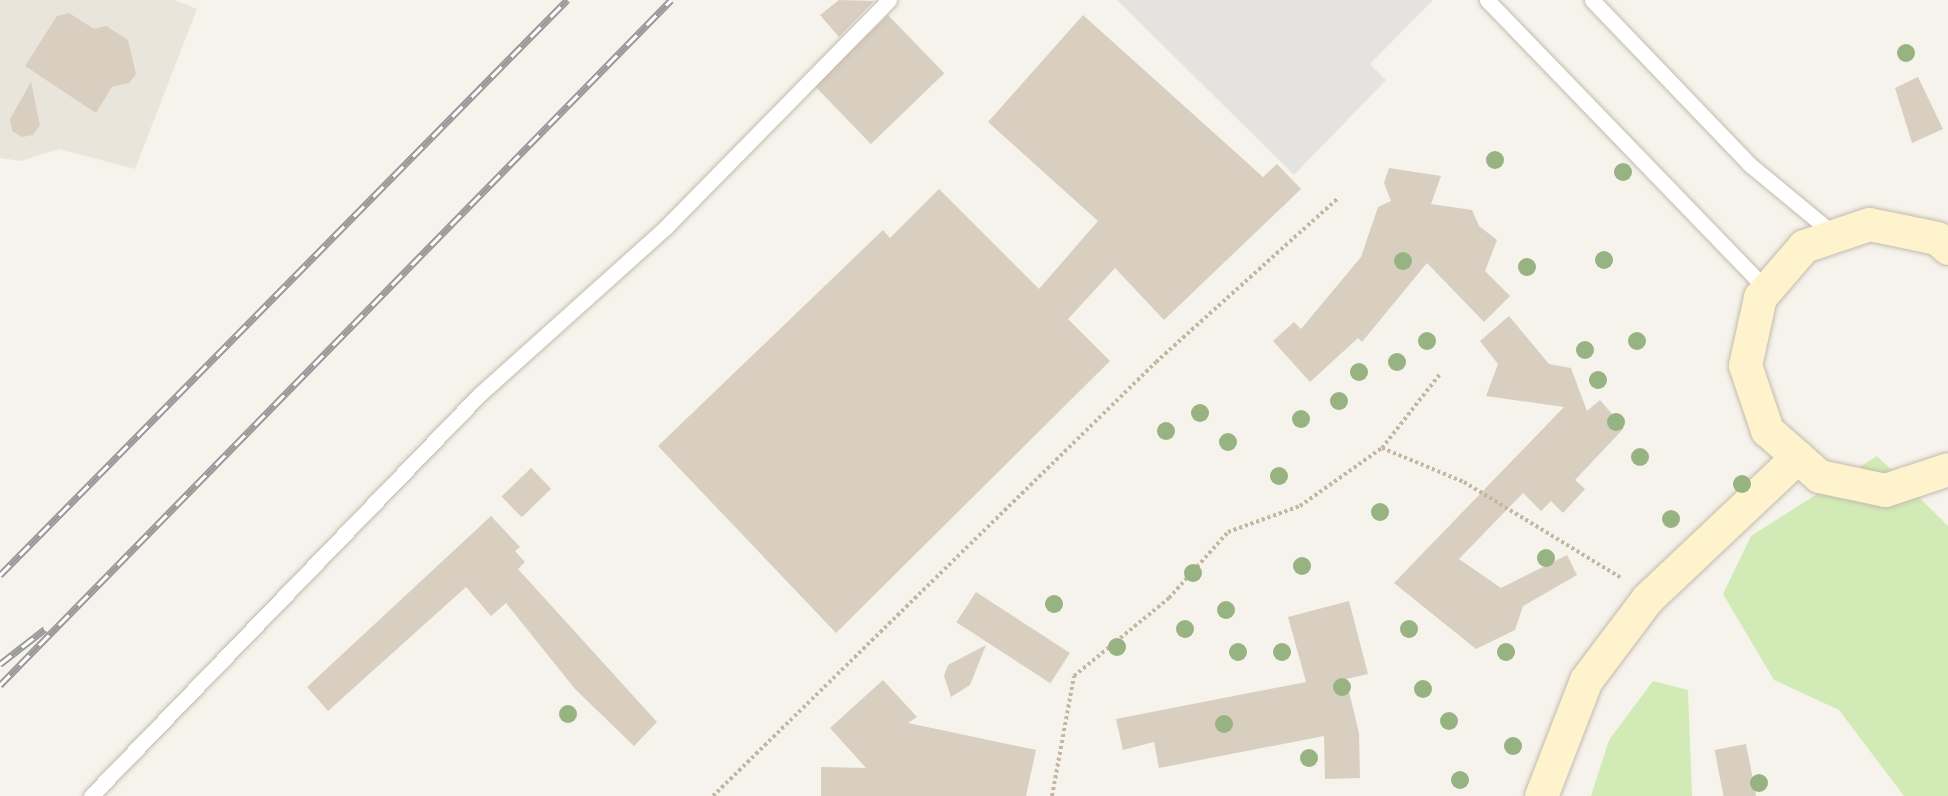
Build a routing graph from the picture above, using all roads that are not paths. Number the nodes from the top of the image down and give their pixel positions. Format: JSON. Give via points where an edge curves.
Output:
{"nodes":[{"id":1,"x":889,"y":0,"type":"edge"},
{"id":2,"x":1487,"y":0,"type":"edge"},
{"id":3,"x":1592,"y":0,"type":"edge"},
{"id":4,"x":1836,"y":236,"type":"junction"},
{"id":5,"x":1948,"y":248,"type":"edge"},
{"id":6,"x":1767,"y":290,"type":"junction"},
{"id":7,"x":1797,"y":457,"type":"junction"},
{"id":8,"x":1948,"y":469,"type":"edge"},
{"id":9,"x":91,"y":796,"type":"edge"},
{"id":10,"x":1541,"y":796,"type":"edge"}],
"edges":[{"from":1,"to":9,"type":"lane","via":[[666,227],[480,394]]},
{"from":2,"to":6,"type":"lane"},
{"from":3,"to":4,"type":"lane","via":[[1749,164]]},
{"from":4,"to":5,"type":"street","via":[[1869,224],[1937,238]]},
{"from":4,"to":6,"type":"street","via":[[1804,246]]},
{"from":6,"to":7,"type":"street","via":[[1760,297],[1745,365],[1767,430]]},
{"from":7,"to":8,"type":"street","via":[[1819,476],[1885,490]]},
{"from":7,"to":10,"type":"street","via":[[1647,599],[1586,680]]}]}
